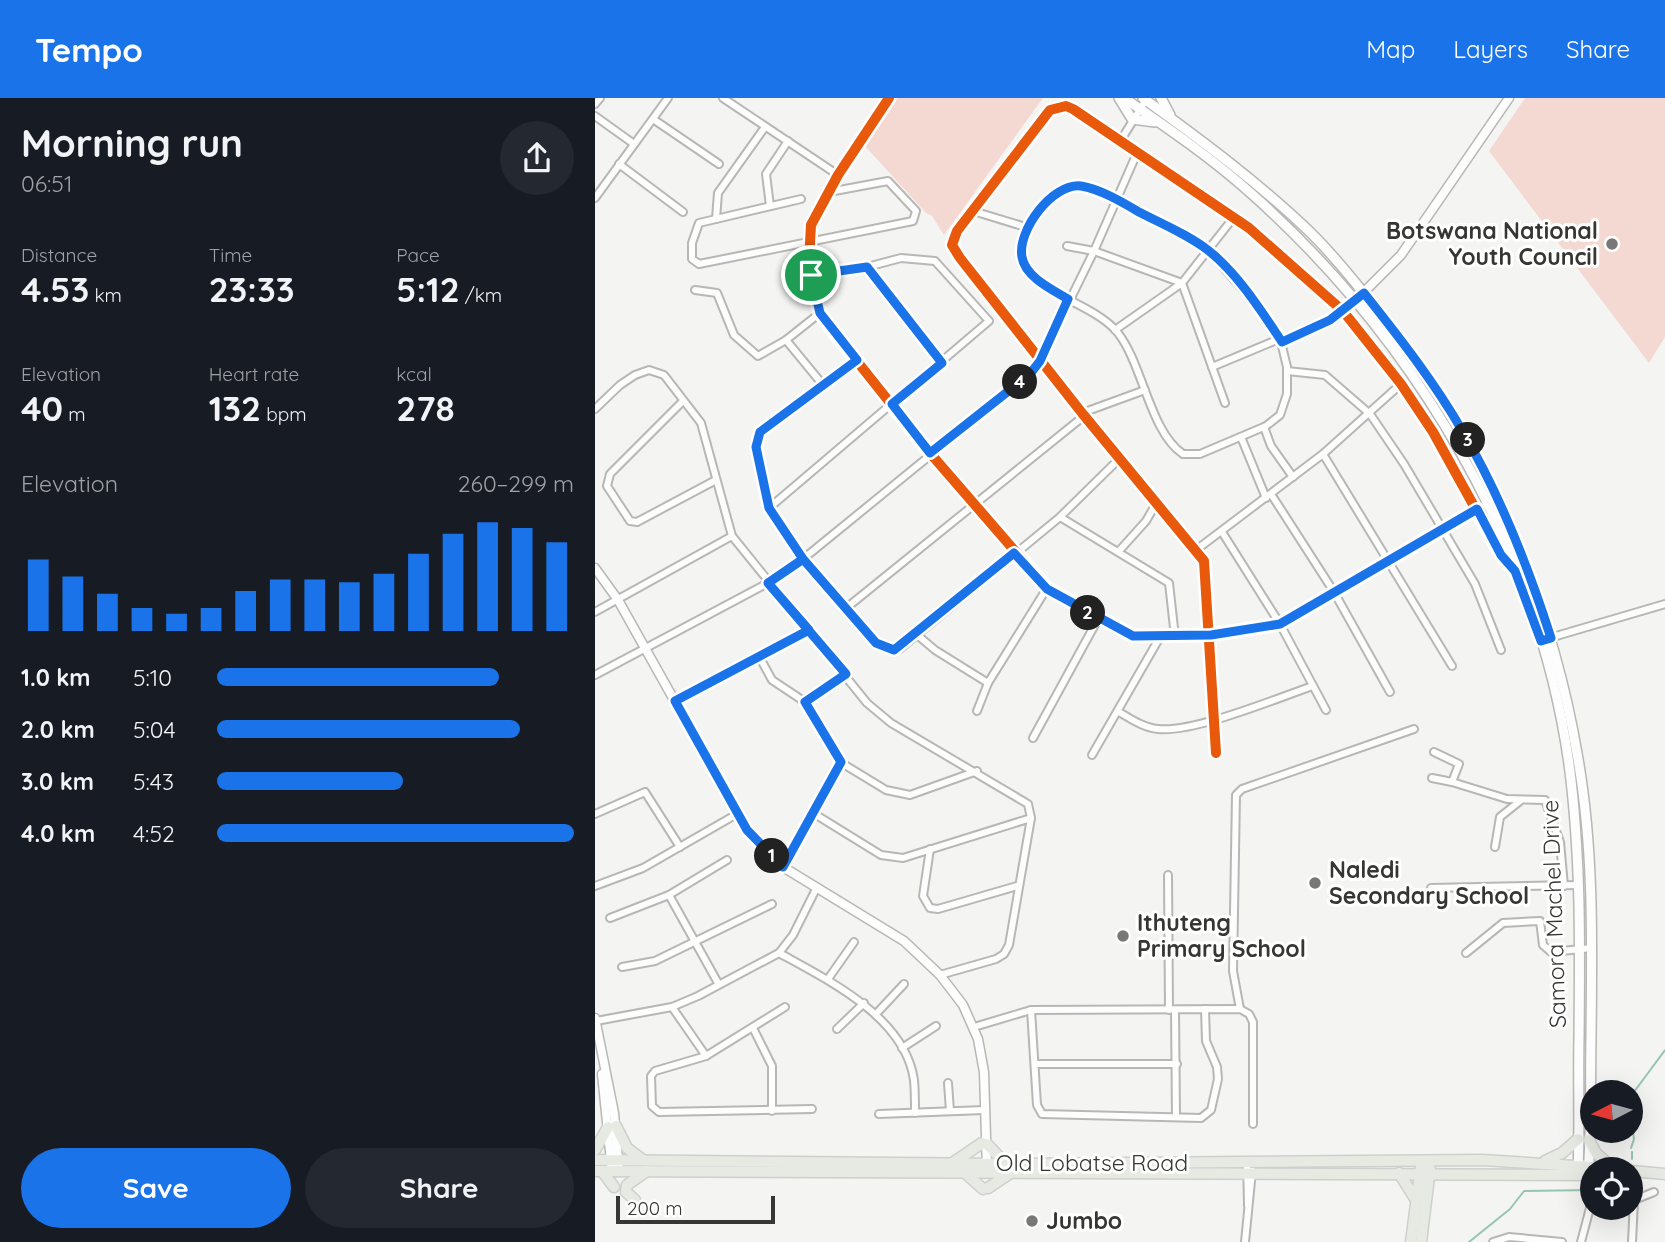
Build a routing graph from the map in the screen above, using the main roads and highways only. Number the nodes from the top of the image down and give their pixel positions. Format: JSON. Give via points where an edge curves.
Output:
{"nodes":[{"id":1,"x":1121,"y":98,"type":"edge"},
{"id":2,"x":1161,"y":98,"type":"edge"},
{"id":3,"x":1144,"y":101,"type":"edge"},
{"id":4,"x":1171,"y":119,"type":"junction"},
{"id":5,"x":1157,"y":122,"type":"junction"},
{"id":6,"x":1546,"y":639,"type":"junction"},
{"id":7,"x":1582,"y":1080,"type":"edge"},
{"id":8,"x":1586,"y":1080,"type":"edge"},
{"id":9,"x":1580,"y":1142,"type":"edge"},
{"id":10,"x":1586,"y":1143,"type":"edge"},
{"id":11,"x":595,"y":1150,"type":"edge"},
{"id":12,"x":1599,"y":1157,"type":"edge"},
{"id":13,"x":595,"y":1160,"type":"edge"},
{"id":14,"x":951,"y":1163,"type":"junction"},
{"id":15,"x":1537,"y":1163,"type":"junction"},
{"id":16,"x":646,"y":1166,"type":"junction"},
{"id":17,"x":1426,"y":1167,"type":"junction"},
{"id":18,"x":610,"y":1168,"type":"edge"},
{"id":19,"x":985,"y":1168,"type":"junction"},
{"id":20,"x":1009,"y":1168,"type":"junction"},
{"id":21,"x":1249,"y":1168,"type":"junction"},
{"id":22,"x":1580,"y":1171,"type":"edge"},
{"id":23,"x":964,"y":1172,"type":"junction"},
{"id":24,"x":1399,"y":1172,"type":"junction"},
{"id":25,"x":1580,"y":1172,"type":"edge"},
{"id":26,"x":1643,"y":1173,"type":"edge"},
{"id":27,"x":1458,"y":1174,"type":"junction"},
{"id":28,"x":1665,"y":1174,"type":"edge"},
{"id":29,"x":614,"y":1187,"type":"dead end"},
{"id":30,"x":1429,"y":1189,"type":"junction"},
{"id":31,"x":635,"y":1200,"type":"dead end"},
{"id":32,"x":1417,"y":1200,"type":"junction"},
{"id":33,"x":1411,"y":1242,"type":"edge"},
{"id":34,"x":1421,"y":1242,"type":"edge"}],
"edges":[{"from":1,"to":3,"type":"main road","name":"Samora Machel Drive"},
{"from":1,"to":5,"type":"main road","via":[[1132,118]]},
{"from":2,"to":4,"type":"main road"},
{"from":3,"to":4,"type":"main road","name":"Samora Machel Drive"},
{"from":3,"to":5,"type":"main road","name":"Samora Machel Drive"},
{"from":4,"to":6,"type":"main road","name":"Samora Machel Drive","via":[[1259,185],[1313,235],[1406,347],[1462,431],[1498,498],[1531,576]]},
{"from":5,"to":6,"type":"main road","name":"Samora Machel Drive","via":[[1251,193],[1296,235],[1398,353],[1453,438]]},
{"from":6,"to":7,"type":"main road","name":"Samora Machel Drive","via":[[1568,762],[1579,886]]},
{"from":6,"to":8,"type":"main road","name":"Samora Machel Drive","via":[[1578,759],[1588,848],[1592,948]]},
{"from":9,"to":15,"type":"main road"},
{"from":10,"to":12,"type":"main road"},
{"from":11,"to":16,"type":"main road","via":[[612,1127]]},
{"from":13,"to":18,"type":"main road","name":"Old Lobatse Road"},
{"from":14,"to":16,"type":"main road","name":"Old Lobatse Road"},
{"from":14,"to":19,"type":"main road","name":"Old Lobatse Road"},
{"from":14,"to":20,"type":"main road","via":[[984,1143]]},
{"from":15,"to":17,"type":"main road","name":"Old Lobatse Road"},
{"from":15,"to":22,"type":"main road","name":"Old Lobatse Road"},
{"from":16,"to":18,"type":"main road","name":"Old Lobatse Road"},
{"from":16,"to":23,"type":"main road","name":"Old Lobatse Road"},
{"from":16,"to":31,"type":"main road","via":[[627,1185]]},
{"from":17,"to":21,"type":"main road","name":"Old Lobatse Road"},
{"from":17,"to":24,"type":"main road","name":"Old Lobatse Road"},
{"from":17,"to":27,"type":"main road","name":"Old Lobatse Road"},
{"from":17,"to":30,"type":"main road"},
{"from":17,"to":32,"type":"main road"},
{"from":18,"to":29,"type":"main road"},
{"from":19,"to":20,"type":"main road","name":"Old Lobatse Road"},
{"from":19,"to":23,"type":"main road","name":"Old Lobatse Road"},
{"from":20,"to":21,"type":"main road","name":"Old Lobatse Road"},
{"from":20,"to":23,"type":"main road","via":[[985,1189]]},
{"from":21,"to":24,"type":"main road","name":"Old Lobatse Road"},
{"from":24,"to":32,"type":"main road"},
{"from":25,"to":27,"type":"main road","name":"Old Lobatse Road"},
{"from":26,"to":28,"type":"main road"},
{"from":27,"to":30,"type":"main road"},
{"from":30,"to":34,"type":"main road"},
{"from":32,"to":33,"type":"main road"}]}
